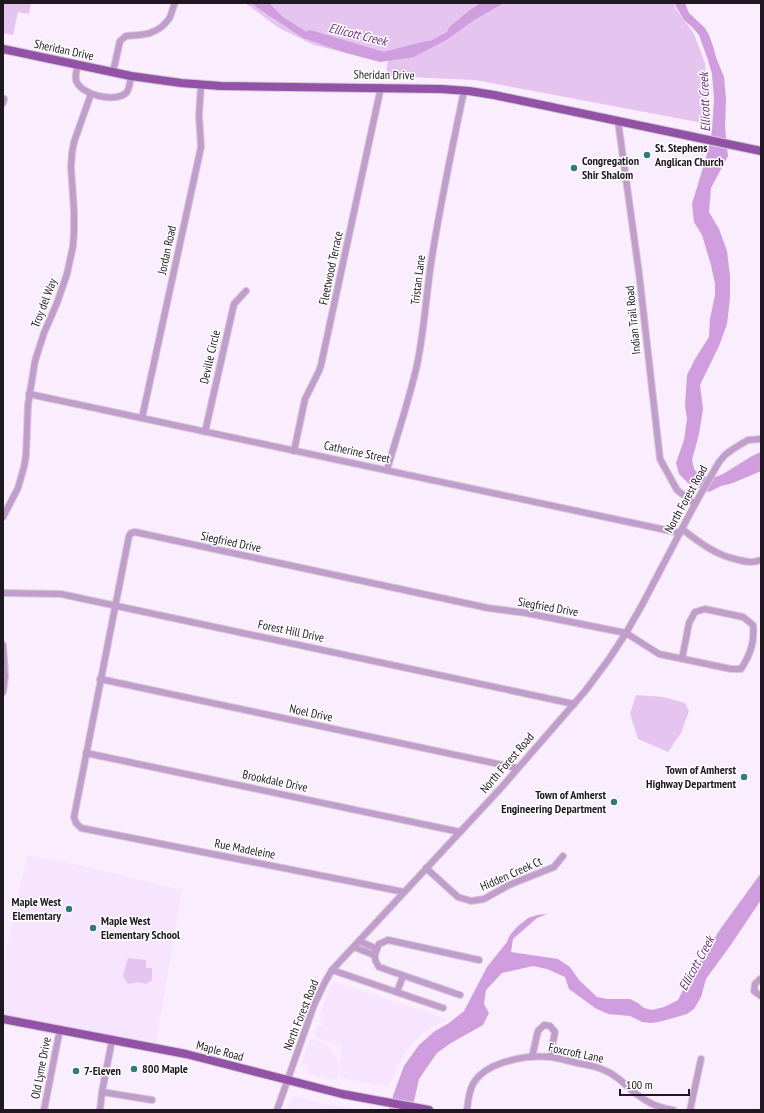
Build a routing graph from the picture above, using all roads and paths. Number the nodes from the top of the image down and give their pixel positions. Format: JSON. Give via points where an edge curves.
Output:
{"nodes":[{"id":1,"x":175,"y":3,"type":"edge"},
{"id":2,"x":3,"y":49,"type":"edge"},
{"id":3,"x":78,"y":65,"type":"junction"},
{"id":4,"x":114,"y":72,"type":"junction"},
{"id":5,"x":131,"y":76,"type":"junction"},
{"id":6,"x":201,"y":85,"type":"junction"},
{"id":7,"x":381,"y":87,"type":"junction"},
{"id":8,"x":464,"y":91,"type":"junction"},
{"id":9,"x":92,"y":94,"type":"junction"},
{"id":10,"x":618,"y":122,"type":"junction"},
{"id":11,"x":761,"y":151,"type":"edge"},
{"id":12,"x":246,"y":291,"type":"dead end"},
{"id":13,"x":29,"y":394,"type":"junction"},
{"id":14,"x":142,"y":418,"type":"junction"},
{"id":15,"x":205,"y":432,"type":"junction"},
{"id":16,"x":761,"y":439,"type":"edge"},
{"id":17,"x":294,"y":450,"type":"junction"},
{"id":18,"x":387,"y":470,"type":"junction"},
{"id":19,"x":694,"y":504,"type":"junction"},
{"id":20,"x":3,"y":517,"type":"edge"},
{"id":21,"x":681,"y":531,"type":"junction"},
{"id":22,"x":761,"y":560,"type":"edge"},
{"id":23,"x":3,"y":593,"type":"edge"},
{"id":24,"x":115,"y":605,"type":"junction"},
{"id":25,"x":626,"y":633,"type":"junction"},
{"id":26,"x":3,"y":645,"type":"edge"},
{"id":27,"x":682,"y":659,"type":"junction"},
{"id":28,"x":100,"y":679,"type":"junction"},
{"id":29,"x":3,"y":692,"type":"edge"},
{"id":30,"x":574,"y":704,"type":"junction"},
{"id":31,"x":86,"y":753,"type":"junction"},
{"id":32,"x":517,"y":768,"type":"junction"},
{"id":33,"x":81,"y":828,"type":"joint"},
{"id":34,"x":460,"y":832,"type":"junction"},
{"id":35,"x":563,"y":856,"type":"dead end"},
{"id":36,"x":426,"y":868,"type":"junction"},
{"id":37,"x":404,"y":892,"type":"junction"},
{"id":38,"x":359,"y":941,"type":"junction"},
{"id":39,"x":354,"y":947,"type":"junction"},
{"id":40,"x":376,"y":952,"type":"junction"},
{"id":41,"x":479,"y":960,"type":"dead end"},
{"id":42,"x":332,"y":970,"type":"junction"},
{"id":43,"x":403,"y":976,"type":"junction"},
{"id":44,"x":761,"y":979,"type":"edge"},
{"id":45,"x":397,"y":992,"type":"junction"},
{"id":46,"x":460,"y":995,"type":"dead end"},
{"id":47,"x":761,"y":996,"type":"edge"},
{"id":48,"x":443,"y":1008,"type":"dead end"},
{"id":49,"x":3,"y":1019,"type":"edge"},
{"id":50,"x":60,"y":1030,"type":"junction"},
{"id":51,"x":112,"y":1040,"type":"junction"},
{"id":52,"x":532,"y":1057,"type":"junction"},
{"id":53,"x":550,"y":1057,"type":"junction"},
{"id":54,"x":701,"y":1059,"type":"dead end"},
{"id":55,"x":287,"y":1080,"type":"junction"},
{"id":56,"x":102,"y":1092,"type":"junction"},
{"id":57,"x":152,"y":1100,"type":"dead end"},
{"id":58,"x":44,"y":1110,"type":"edge"},
{"id":59,"x":100,"y":1110,"type":"edge"},
{"id":60,"x":277,"y":1110,"type":"edge"},
{"id":61,"x":429,"y":1110,"type":"edge"},
{"id":62,"x":467,"y":1110,"type":"edge"},
{"id":63,"x":674,"y":1110,"type":"edge"},
{"id":64,"x":690,"y":1110,"type":"edge"}],
"edges":[{"from":1,"to":4,"type":"street","via":[[169,20],[158,30],[145,35],[126,36],[120,41]]},
{"from":2,"to":3,"type":"main road","name":"Sheridan Drive"},
{"from":3,"to":4,"type":"main road","name":"Sheridan Drive"},
{"from":3,"to":9,"type":"street","via":[[76,81]]},
{"from":4,"to":5,"type":"main road","name":"Sheridan Drive"},
{"from":5,"to":6,"type":"main road","name":"Sheridan Drive"},
{"from":5,"to":9,"type":"street","via":[[126,94],[102,97]]},
{"from":6,"to":7,"type":"main road","name":"Sheridan Drive"},
{"from":6,"to":14,"type":"street","name":"Jordan Road","via":[[201,147]]},
{"from":7,"to":8,"type":"main road","name":"Sheridan Drive"},
{"from":7,"to":17,"type":"street","name":"Fleetwood Terrace","via":[[322,365],[305,399]]},
{"from":8,"to":10,"type":"main road","name":"Sheridan Drive"},
{"from":8,"to":18,"type":"street","name":"Tristan Lane","via":[[436,231],[418,358],[406,409]]},
{"from":9,"to":13,"type":"street","name":"Troy del Way","via":[[72,153],[73,246],[67,274],[39,348]]},
{"from":10,"to":11,"type":"main road","name":"Sheridan Drive"},
{"from":10,"to":19,"type":"street","name":"Indian Trail Road","via":[[639,273],[660,459],[677,490]]},
{"from":12,"to":15,"type":"street","name":"Deville Circle","via":[[234,304]]},
{"from":13,"to":14,"type":"street","name":"Catherine Street"},
{"from":13,"to":20,"type":"street","name":"Troy del Way","via":[[24,467],[18,488]]},
{"from":14,"to":15,"type":"street","name":"Catherine Street"},
{"from":15,"to":17,"type":"street","name":"Catherine Street"},
{"from":16,"to":19,"type":"street","name":"North Forest Road","via":[[748,440],[725,455]]},
{"from":17,"to":18,"type":"street","name":"Catherine Street"},
{"from":18,"to":21,"type":"street","name":"Catherine Street"},
{"from":19,"to":21,"type":"street","name":"North Forest Road"},
{"from":21,"to":22,"type":"street","via":[[729,558],[749,562]]},
{"from":21,"to":25,"type":"street","name":"North Forest Road"},
{"from":23,"to":24,"type":"street","name":"Forest Hill Drive","via":[[61,594]]},
{"from":24,"to":25,"type":"street","name":"Siegfried Drive","via":[[129,536],[136,532],[488,608]]},
{"from":24,"to":28,"type":"street","name":"Siegfried Drive"},
{"from":24,"to":30,"type":"street","name":"Forest Hill Drive"},
{"from":25,"to":27,"type":"street","via":[[660,654]]},
{"from":25,"to":30,"type":"street","name":"North Forest Road"},
{"from":26,"to":29,"type":"street"},
{"from":27,"to":27,"type":"street","via":[[689,623],[695,612],[705,609],[743,617],[753,625],[754,637],[747,660],[741,669]]},
{"from":28,"to":31,"type":"street","name":"Siegfried Drive"},
{"from":28,"to":32,"type":"street","name":"Noel Drive"},
{"from":30,"to":32,"type":"street","name":"North Forest Road"},
{"from":31,"to":33,"type":"street","name":"Siegfried Drive","via":[[74,817],[76,824]]},
{"from":31,"to":34,"type":"street","name":"Brookdale Drive"},
{"from":32,"to":34,"type":"street","name":"North Forest Road"},
{"from":33,"to":37,"type":"street","name":"Rue Madeleine"},
{"from":34,"to":36,"type":"street","name":"North Forest Road"},
{"from":35,"to":36,"type":"street","name":"Hidden Creek Ct","via":[[554,867],[509,885],[484,899],[471,901],[458,897]]},
{"from":36,"to":37,"type":"street","name":"North Forest Road"},
{"from":37,"to":38,"type":"street","name":"North Forest Road"},
{"from":38,"to":39,"type":"street","name":"North Forest Road"},
{"from":38,"to":40,"type":"street"},
{"from":39,"to":40,"type":"street"},
{"from":39,"to":42,"type":"street","name":"North Forest Road"},
{"from":40,"to":41,"type":"street","via":[[379,944],[388,940]]},
{"from":40,"to":43,"type":"street","via":[[374,961],[379,967]]},
{"from":42,"to":45,"type":"street"},
{"from":42,"to":55,"type":"street","name":"North Forest Road","via":[[314,1005]]},
{"from":43,"to":45,"type":"street"},
{"from":43,"to":46,"type":"street"},
{"from":44,"to":47,"type":"street","via":[[754,991]]},
{"from":45,"to":48,"type":"street"},
{"from":49,"to":50,"type":"main road","name":"Maple Road"},
{"from":50,"to":51,"type":"main road","name":"Maple Road"},
{"from":50,"to":58,"type":"street","name":"Old Lyme Drive"},
{"from":51,"to":55,"type":"main road","name":"Maple Road","via":[[186,1054]]},
{"from":51,"to":56,"type":"street"},
{"from":52,"to":53,"type":"street","name":"Foxcroft Lane"},
{"from":52,"to":53,"type":"street","via":[[538,1031],[544,1025],[550,1026],[555,1032]]},
{"from":52,"to":62,"type":"street","name":"Foxcroft Lane","via":[[504,1062],[481,1074],[471,1087]]},
{"from":53,"to":63,"type":"street","name":"Foxcroft Lane","via":[[600,1068],[618,1078],[644,1099]]},
{"from":54,"to":64,"type":"street"},
{"from":55,"to":60,"type":"street","name":"North Forest Road"},
{"from":55,"to":61,"type":"main road","name":"Maple Road","via":[[342,1094]]},
{"from":56,"to":57,"type":"street"},
{"from":56,"to":59,"type":"street"}]}
